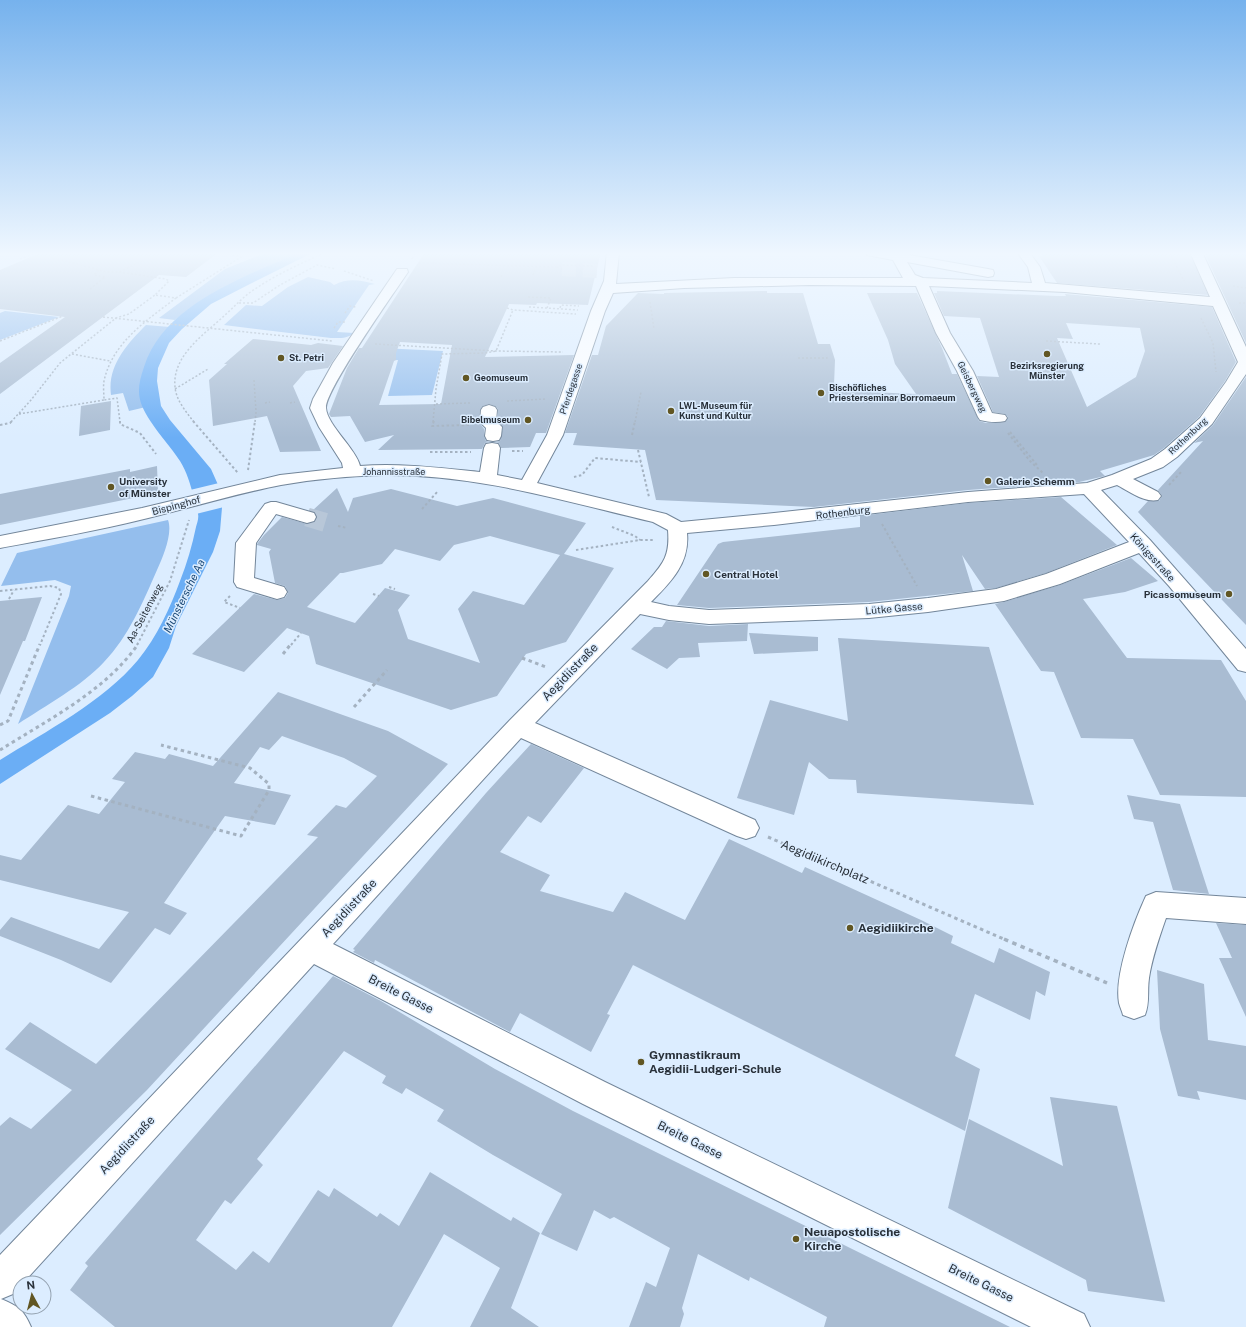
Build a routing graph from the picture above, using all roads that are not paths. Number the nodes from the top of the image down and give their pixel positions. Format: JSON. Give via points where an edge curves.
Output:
{"nodes":[{"id":1,"x":374,"y":314,"type":"edge"},
{"id":2,"x":597,"y":314,"type":"edge"},
{"id":3,"x":935,"y":314,"type":"edge"},
{"id":4,"x":1222,"y":314,"type":"edge"},
{"id":5,"x":1244,"y":368,"type":"edge"},
{"id":6,"x":999,"y":418,"type":"road end"},
{"id":7,"x":490,"y":429,"type":"road end"},
{"id":8,"x":353,"y":472,"type":"junction"},
{"id":9,"x":488,"y":478,"type":"junction"},
{"id":10,"x":1118,"y":480,"type":"junction"},
{"id":11,"x":527,"y":486,"type":"junction"},
{"id":12,"x":1089,"y":488,"type":"junction"},
{"id":13,"x":292,"y":492,"type":"dead end"},
{"id":14,"x":1152,"y":496,"type":"dead end"},
{"id":15,"x":276,"y":508,"type":"junction"},
{"id":16,"x":306,"y":516,"type":"tunnel mouth"},
{"id":17,"x":677,"y":528,"type":"junction"},
{"id":18,"x":0,"y":542,"type":"edge"},
{"id":19,"x":1143,"y":544,"type":"junction"},
{"id":20,"x":277,"y":592,"type":"dead end"},
{"id":21,"x":636,"y":606,"type":"junction"},
{"id":22,"x":1246,"y":664,"type":"edge"},
{"id":23,"x":518,"y":726,"type":"junction"},
{"id":24,"x":746,"y":828,"type":"road end"},
{"id":25,"x":1246,"y":911,"type":"edge"},
{"id":26,"x":312,"y":948,"type":"junction"},
{"id":27,"x":1134,"y":999,"type":"road end"},
{"id":28,"x":0,"y":1281,"type":"edge"},
{"id":29,"x":0,"y":1317,"type":"edge"},
{"id":30,"x":12,"y":1327,"type":"edge"},
{"id":31,"x":1071,"y":1327,"type":"edge"}],
"edges":[{"from":1,"to":8,"type":"street","name":"Johannisstraße","via":[[323,393],[318,406],[319,412],[351,463]]},
{"from":2,"to":11,"type":"street","name":"Pferdegasse","via":[[555,435]]},
{"from":3,"to":6,"type":"street","name":"Geisbergweg","via":[[986,417]]},
{"from":4,"to":5,"type":"street"},
{"from":5,"to":10,"type":"street","name":"Rothenburg","via":[[1206,421],[1171,453],[1157,463]]},
{"from":7,"to":9,"type":"street"},
{"from":8,"to":9,"type":"street","name":"Johannisstraße","via":[[406,470]]},
{"from":8,"to":18,"type":"street","name":"Bispinghof","via":[[242,484],[187,510],[142,514]]},
{"from":9,"to":11,"type":"street","name":"Johannisstraße"},
{"from":10,"to":12,"type":"street","name":"Rothenburg"},
{"from":10,"to":14,"type":"street"},
{"from":11,"to":17,"type":"street","name":"Johannisstraße","via":[[654,517]]},
{"from":12,"to":17,"type":"street","name":"Rothenburg","via":[[968,497]]},
{"from":12,"to":19,"type":"street","name":"Königsstraße"},
{"from":13,"to":15,"type":"street"},
{"from":15,"to":16,"type":"street"},
{"from":15,"to":20,"type":"street","via":[[268,510],[246,543],[244,582]]},
{"from":17,"to":21,"type":"street","name":"Aegidiistraße","via":[[679,550],[675,561]]},
{"from":19,"to":21,"type":"street","name":"Lütke Gasse","via":[[1053,579],[997,596],[928,605],[869,611],[709,617],[669,613]]},
{"from":19,"to":22,"type":"street","name":"Königsstraße"},
{"from":21,"to":23,"type":"street","name":"Aegidiistraße"},
{"from":23,"to":24,"type":"street"},
{"from":23,"to":26,"type":"street","name":"Aegidiistraße"},
{"from":25,"to":27,"type":"street","via":[[1156,905],[1140,956]]},
{"from":26,"to":28,"type":"street","name":"Aegidiistraße"},
{"from":26,"to":31,"type":"street","name":"Breite Gasse","via":[[594,1093]]},
{"from":29,"to":30,"type":"street"}]}
